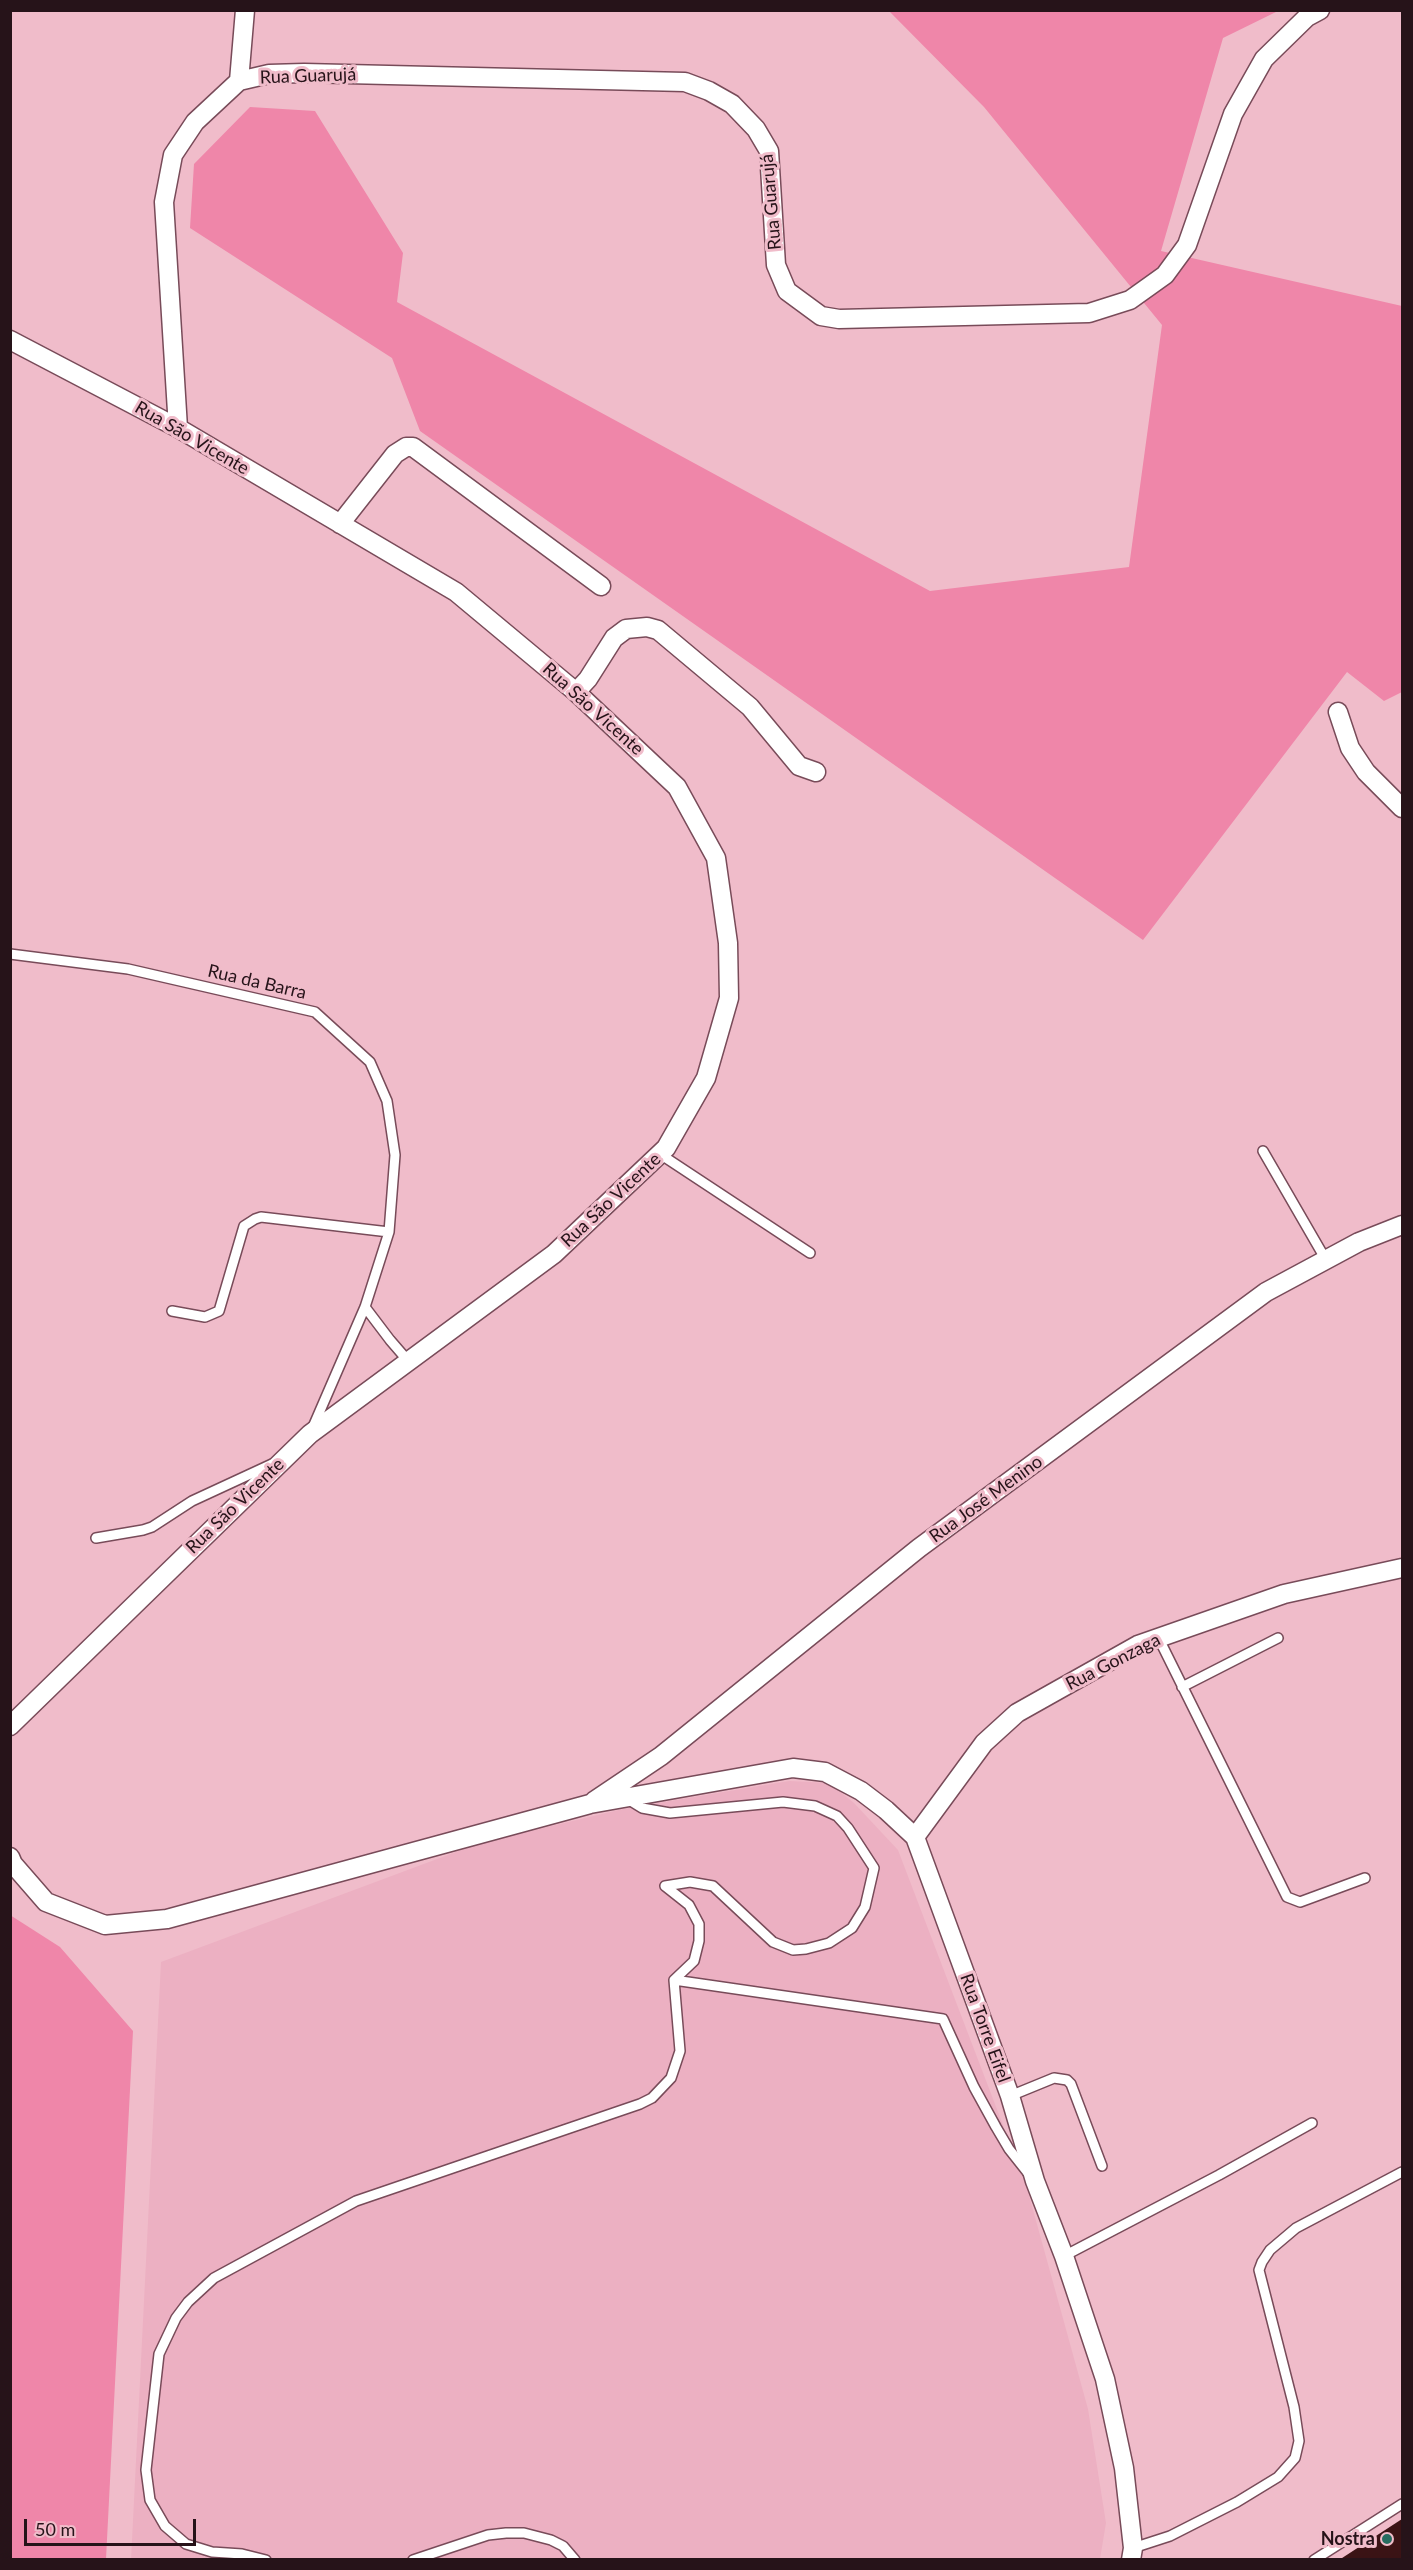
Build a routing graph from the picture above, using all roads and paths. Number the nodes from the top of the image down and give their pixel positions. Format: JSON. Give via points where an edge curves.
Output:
{"nodes":[{"id":1,"x":245,"y":10,"type":"edge"},
{"id":2,"x":1320,"y":10,"type":"edge"},
{"id":3,"x":239,"y":81,"type":"junction"},
{"id":4,"x":10,"y":340,"type":"edge"},
{"id":5,"x":178,"y":428,"type":"junction"},
{"id":6,"x":340,"y":524,"type":"junction"},
{"id":7,"x":601,"y":586,"type":"dead end"},
{"id":8,"x":576,"y":692,"type":"junction"},
{"id":9,"x":1338,"y":712,"type":"dead end"},
{"id":10,"x":816,"y":772,"type":"dead end"},
{"id":11,"x":1402,"y":808,"type":"edge"},
{"id":12,"x":10,"y":954,"type":"edge"},
{"id":13,"x":1263,"y":1151,"type":"dead end"},
{"id":14,"x":660,"y":1154,"type":"junction"},
{"id":15,"x":1402,"y":1225,"type":"edge"},
{"id":16,"x":390,"y":1232,"type":"junction"},
{"id":17,"x":810,"y":1253,"type":"dead end"},
{"id":18,"x":1326,"y":1260,"type":"junction"},
{"id":19,"x":365,"y":1307,"type":"junction"},
{"id":20,"x":172,"y":1311,"type":"dead end"},
{"id":21,"x":409,"y":1362,"type":"junction"},
{"id":22,"x":310,"y":1434,"type":"junction"},
{"id":23,"x":283,"y":1460,"type":"junction"},
{"id":24,"x":96,"y":1538,"type":"dead end"},
{"id":25,"x":1402,"y":1568,"type":"edge"},
{"id":26,"x":1158,"y":1637,"type":"junction"},
{"id":27,"x":1278,"y":1638,"type":"dead end"},
{"id":28,"x":1182,"y":1687,"type":"junction"},
{"id":29,"x":10,"y":1726,"type":"edge"},
{"id":30,"x":627,"y":1798,"type":"junction"},
{"id":31,"x":590,"y":1804,"type":"junction"},
{"id":32,"x":915,"y":1837,"type":"junction"},
{"id":33,"x":10,"y":1857,"type":"edge"},
{"id":34,"x":1365,"y":1878,"type":"dead end"},
{"id":35,"x":674,"y":1980,"type":"junction"},
{"id":36,"x":1010,"y":2096,"type":"junction"},
{"id":37,"x":1312,"y":2123,"type":"dead end"},
{"id":38,"x":1102,"y":2166,"type":"dead end"},
{"id":39,"x":1402,"y":2172,"type":"edge"},
{"id":40,"x":1035,"y":2181,"type":"junction"},
{"id":41,"x":1064,"y":2256,"type":"junction"},
{"id":42,"x":1402,"y":2504,"type":"edge"},
{"id":43,"x":1132,"y":2554,"type":"edge"},
{"id":44,"x":266,"y":2559,"type":"edge"},
{"id":45,"x":413,"y":2559,"type":"edge"},
{"id":46,"x":575,"y":2559,"type":"edge"},
{"id":47,"x":1314,"y":2559,"type":"edge"}],
"edges":[{"from":1,"to":3,"type":"street"},
{"from":2,"to":3,"type":"street","name":"Rua Guarujá","via":[[1307,17],[1263,60],[1233,114],[1187,245],[1165,275],[1130,300],[1089,313],[838,319],[821,316],[787,291],[776,266],[769,152],[756,129],[732,104],[686,82],[304,73],[269,74]]},
{"from":3,"to":5,"type":"street","name":"Rua Guarujá","via":[[195,122],[173,155],[164,202]]},
{"from":4,"to":5,"type":"street","name":"Rua São Vicente"},
{"from":5,"to":6,"type":"street","name":"Rua São Vicente"},
{"from":6,"to":7,"type":"street","via":[[395,454],[413,447]]},
{"from":6,"to":8,"type":"street","name":"Rua São Vicente","via":[[456,592]]},
{"from":8,"to":10,"type":"street","via":[[614,638],[626,629],[658,630],[750,707],[799,766]]},
{"from":8,"to":14,"type":"street","name":"Rua São Vicente","via":[[677,787],[716,858],[728,943],[729,998],[706,1078]]},
{"from":9,"to":11,"type":"street","via":[[1350,748],[1366,772]]},
{"from":12,"to":16,"type":"lane","name":"Rua da Barra","via":[[128,969],[315,1012],[370,1062],[387,1101],[394,1155]]},
{"from":13,"to":18,"type":"lane"},
{"from":14,"to":17,"type":"lane"},
{"from":14,"to":21,"type":"street","name":"Rua São Vicente","via":[[554,1254]]},
{"from":15,"to":18,"type":"street","name":"Rua José Menino"},
{"from":16,"to":19,"type":"lane","name":"Rua da Barra"},
{"from":16,"to":20,"type":"lane","via":[[255,1218],[244,1226],[219,1311],[205,1317]]},
{"from":18,"to":31,"type":"street","name":"Rua José Menino","via":[[1266,1292],[919,1548],[661,1756]]},
{"from":19,"to":21,"type":"lane"},
{"from":19,"to":22,"type":"lane","name":"Rua da Barra"},
{"from":21,"to":22,"type":"street","name":"Rua São Vicente"},
{"from":22,"to":23,"type":"street","name":"Rua São Vicente"},
{"from":23,"to":24,"type":"lane","via":[[192,1501],[152,1527]]},
{"from":23,"to":29,"type":"street","name":"Rua São Vicente"},
{"from":25,"to":26,"type":"street","name":"Rua Gonzaga","via":[[1284,1594]]},
{"from":26,"to":28,"type":"lane"},
{"from":26,"to":32,"type":"street","name":"Rua Gonzaga","via":[[1017,1713],[984,1743]]},
{"from":27,"to":28,"type":"lane"},
{"from":28,"to":34,"type":"lane","via":[[1287,1897],[1300,1902]]},
{"from":30,"to":31,"type":"street","name":"Rua Torre Eifel"},
{"from":30,"to":32,"type":"street","name":"Rua Torre Eifel","via":[[793,1768],[825,1772],[861,1791]]},
{"from":30,"to":35,"type":"lane","via":[[642,1808],[669,1813],[783,1802],[815,1806],[837,1816],[874,1868],[865,1907],[852,1928],[829,1943],[806,1949],[793,1950],[773,1941],[713,1886],[690,1882],[665,1886],[688,1905],[699,1924],[694,1961]]},
{"from":31,"to":33,"type":"street","via":[[168,1919],[105,1925],[46,1902]]},
{"from":32,"to":36,"type":"street","name":"Rua Torre Eifel"},
{"from":35,"to":40,"type":"lane","via":[[943,2019],[996,2127]]},
{"from":35,"to":44,"type":"lane","via":[[680,2051],[671,2078],[652,2098],[356,2201],[214,2278],[176,2318],[159,2354],[146,2470],[150,2500],[165,2526],[186,2544],[212,2552]]},
{"from":36,"to":38,"type":"lane","via":[[1054,2078],[1066,2080],[1071,2084]]},
{"from":36,"to":40,"type":"street","name":"Rua Torre Eifel"},
{"from":37,"to":41,"type":"lane"},
{"from":39,"to":43,"type":"lane","via":[[1296,2228],[1270,2250],[1259,2270],[1294,2407],[1299,2441],[1295,2458],[1278,2477],[1237,2502]]},
{"from":40,"to":41,"type":"street","name":"Rua Torre Eifel"},
{"from":41,"to":43,"type":"street","name":"Rua Torre Eifel","via":[[1105,2379],[1124,2468]]},
{"from":42,"to":47,"type":"lane"},
{"from":45,"to":46,"type":"lane","via":[[506,2533],[551,2540]]}]}
